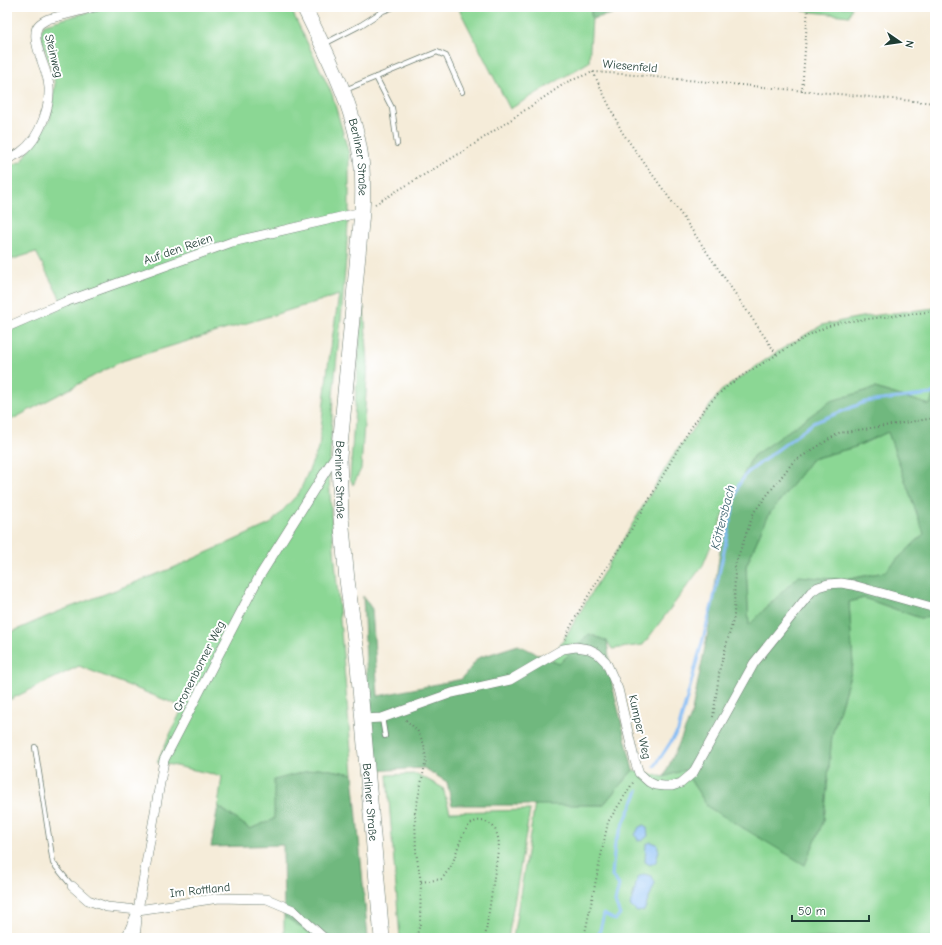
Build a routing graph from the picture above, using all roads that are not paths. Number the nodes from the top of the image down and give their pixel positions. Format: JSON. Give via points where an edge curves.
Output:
{"nodes":[{"id":1,"x":94,"y":7,"type":"edge"},
{"id":2,"x":304,"y":7,"type":"edge"},
{"id":3,"x":394,"y":7,"type":"edge"},
{"id":4,"x":323,"y":45,"type":"junction"},
{"id":5,"x":376,"y":77,"type":"junction"},
{"id":6,"x":343,"y":91,"type":"junction"},
{"id":7,"x":462,"y":92,"type":"dead end"},
{"id":8,"x":397,"y":144,"type":"dead end"},
{"id":9,"x":7,"y":159,"type":"edge"},
{"id":10,"x":362,"y":212,"type":"junction"},
{"id":11,"x":7,"y":327,"type":"edge"},
{"id":12,"x":339,"y":457,"type":"junction"},
{"id":13,"x":935,"y":608,"type":"edge"},
{"id":14,"x":382,"y":718,"type":"junction"},
{"id":15,"x":363,"y":719,"type":"junction"},
{"id":16,"x":385,"y":736,"type":"dead end"},
{"id":17,"x":35,"y":747,"type":"dead end"},
{"id":18,"x":72,"y":886,"type":"joint"},
{"id":19,"x":138,"y":910,"type":"junction"},
{"id":20,"x":126,"y":938,"type":"edge"},
{"id":21,"x":135,"y":938,"type":"edge"},
{"id":22,"x":324,"y":938,"type":"edge"},
{"id":23,"x":382,"y":938,"type":"edge"}],
"edges":[{"from":1,"to":9,"type":"street","name":"Steinweg","via":[[48,19],[36,27],[36,41],[50,91],[46,115],[33,139],[22,151]]},
{"from":2,"to":4,"type":"main road","name":"Berliner Straße"},
{"from":3,"to":4,"type":"lane"},
{"from":4,"to":6,"type":"main road","name":"Berliner Straße"},
{"from":5,"to":6,"type":"lane"},
{"from":5,"to":7,"type":"lane","via":[[437,52],[446,56]]},
{"from":5,"to":8,"type":"lane","via":[[392,108]]},
{"from":6,"to":10,"type":"main road","name":"Berliner Straße","via":[[356,132],[362,167]]},
{"from":10,"to":11,"type":"street","name":"Auf den Reien","via":[[232,242],[66,302]]},
{"from":10,"to":12,"type":"main road","name":"Berliner Straße"},
{"from":12,"to":15,"type":"main road","name":"Berliner Straße","via":[[341,518]]},
{"from":12,"to":19,"type":"street","name":"Gronenborner Weg","via":[[334,458],[259,576],[164,760]]},
{"from":13,"to":14,"type":"street","name":"Kumper Weg","via":[[853,585],[841,583],[818,587],[811,592],[754,663],[692,773],[687,779],[672,786],[655,785],[639,773],[618,689],[606,662],[589,649],[563,649],[510,680],[452,692]]},
{"from":14,"to":15,"type":"street","name":"Kumper Weg"},
{"from":14,"to":16,"type":"lane"},
{"from":15,"to":23,"type":"main road","name":"Berliner Straße"},
{"from":17,"to":18,"type":"lane","via":[[53,863]]},
{"from":18,"to":19,"type":"street","via":[[88,900],[107,906]]},
{"from":19,"to":20,"type":"street","name":"Gronenborner Weg"},
{"from":19,"to":21,"type":"street","name":"Gronenborner Weg"},
{"from":19,"to":22,"type":"street","name":"Im Rottland","via":[[219,898],[267,899],[293,910]]}]}
